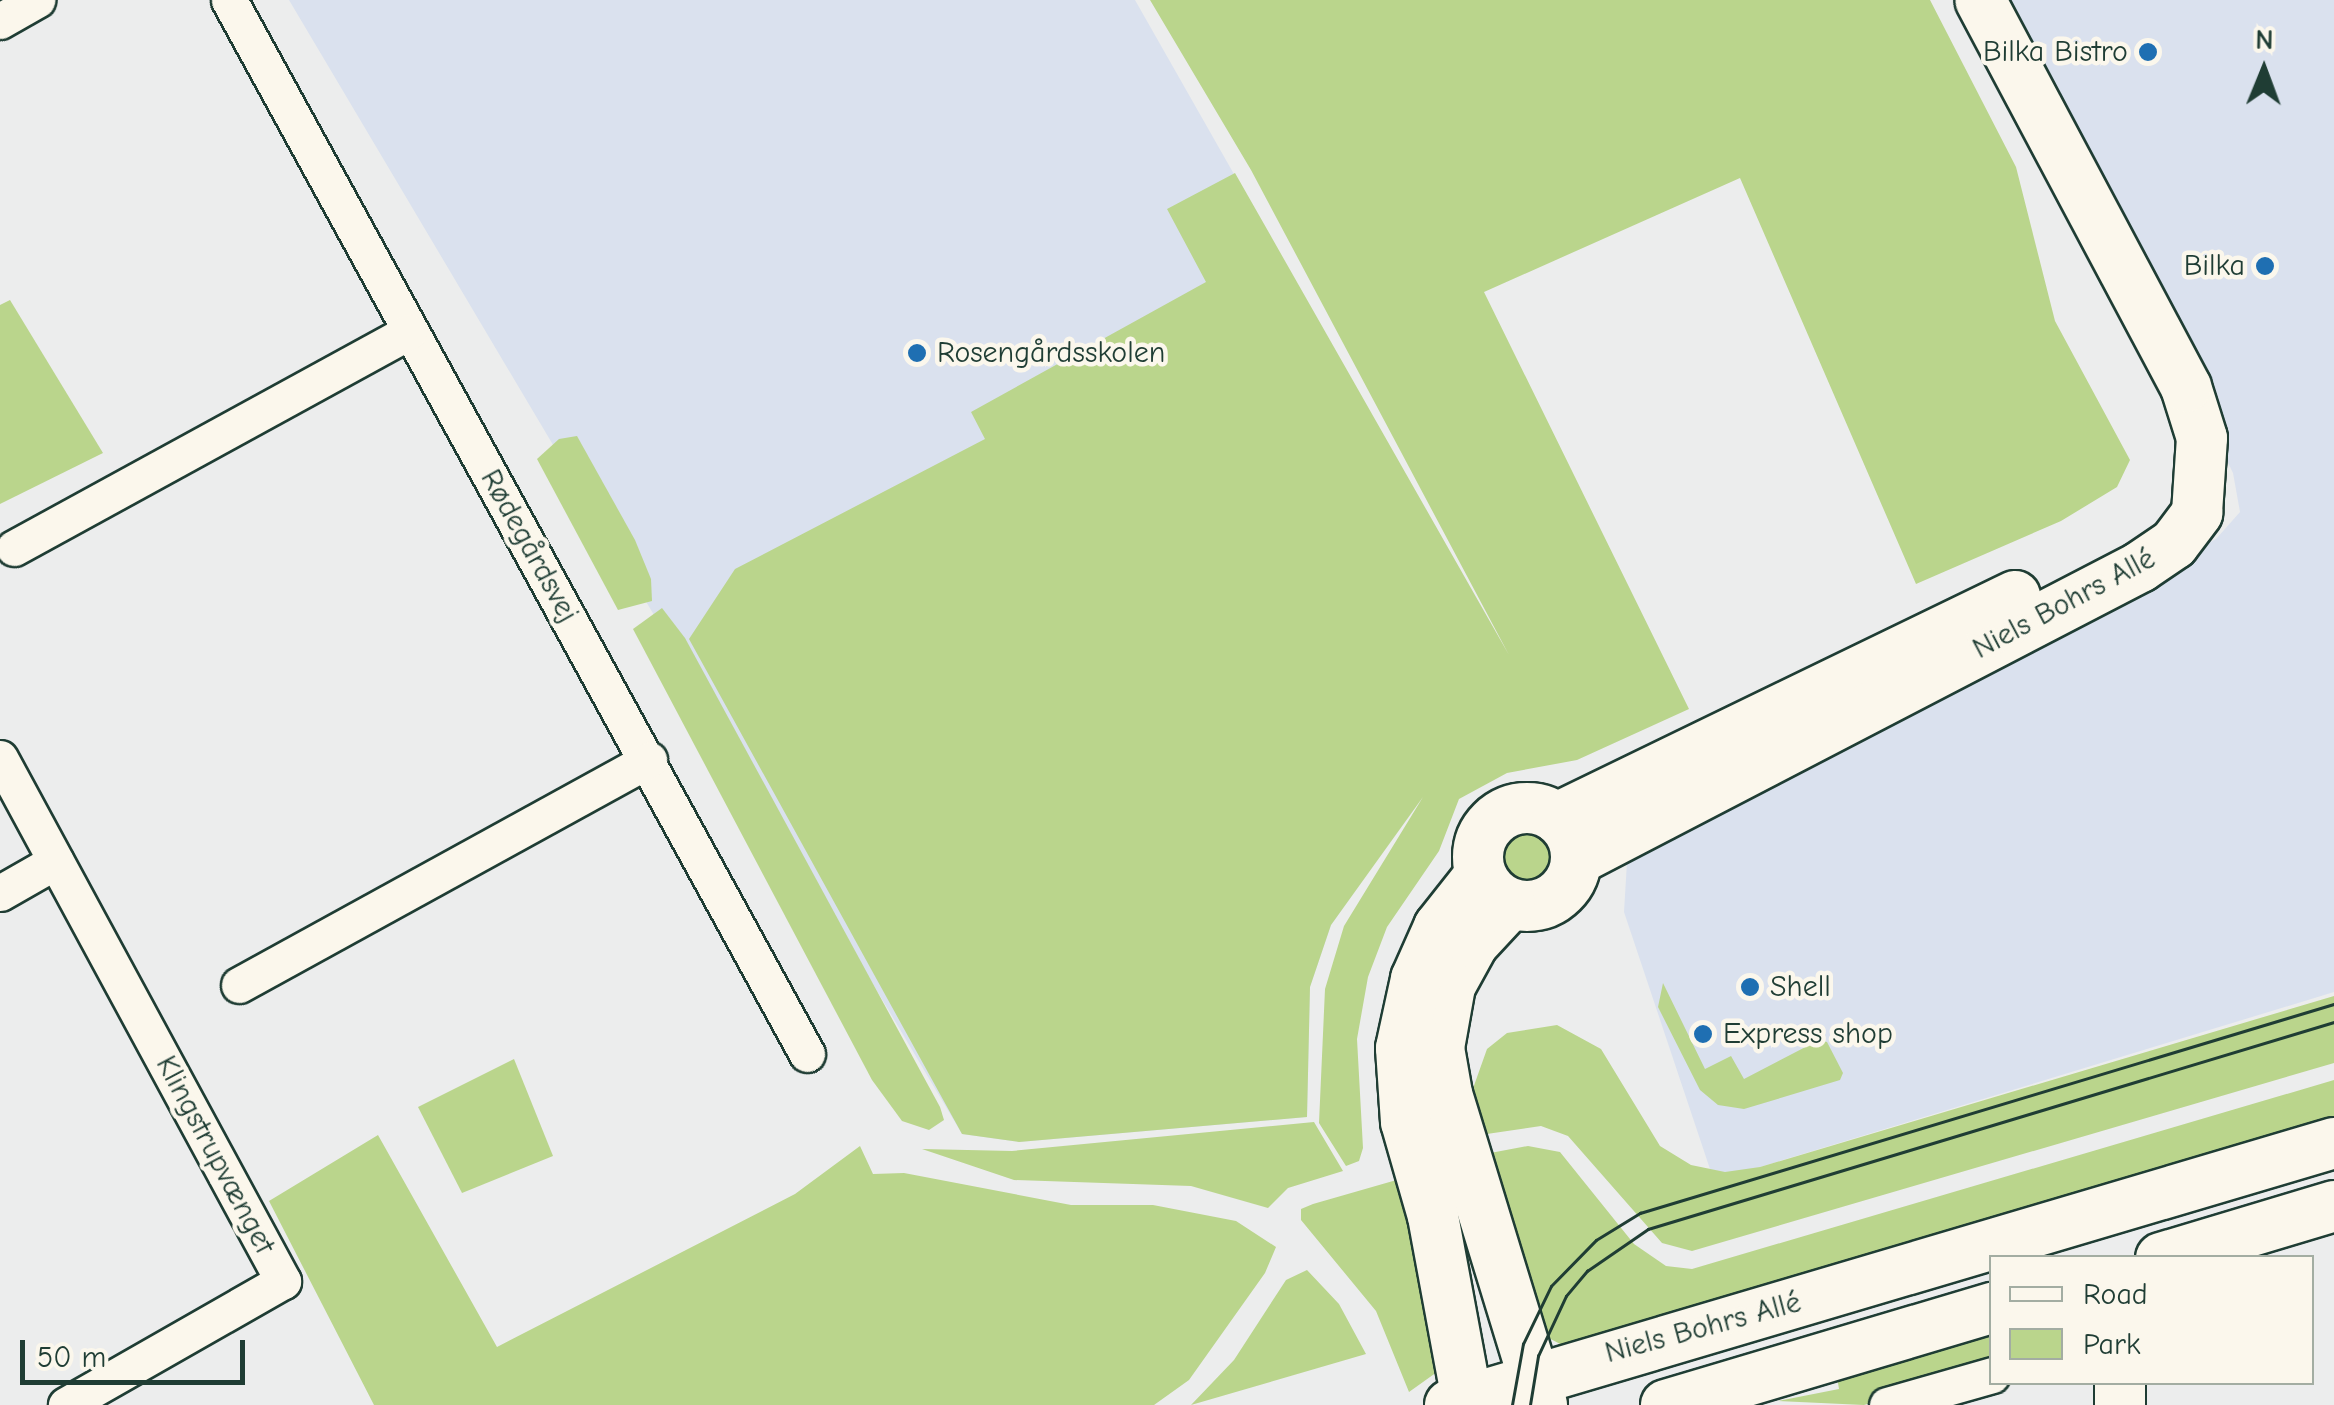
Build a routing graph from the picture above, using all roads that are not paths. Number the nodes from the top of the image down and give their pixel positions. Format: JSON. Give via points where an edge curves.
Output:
{"nodes":[{"id":1,"x":38,"y":0,"type":"edge"},
{"id":2,"x":229,"y":0,"type":"edge"},
{"id":3,"x":1980,"y":0,"type":"edge"},
{"id":4,"x":0,"y":20,"type":"edge"},
{"id":5,"x":410,"y":332,"type":"junction"},
{"id":6,"x":14,"y":548,"type":"dead end"},
{"id":7,"x":0,"y":758,"type":"edge"},
{"id":8,"x":650,"y":760,"type":"junction"},
{"id":9,"x":1567,"y":839,"type":"junction"},
{"id":10,"x":56,"y":861,"type":"junction"},
{"id":11,"x":1495,"y":890,"type":"junction"},
{"id":12,"x":0,"y":892,"type":"edge"},
{"id":13,"x":238,"y":984,"type":"dead end"},
{"id":14,"x":807,"y":1054,"type":"dead end"},
{"id":15,"x":2334,"y":1143,"type":"edge"},
{"id":16,"x":2334,"y":1206,"type":"edge"},
{"id":17,"x":2334,"y":1234,"type":"edge"},
{"id":18,"x":2172,"y":1255,"type":"edge"},
{"id":19,"x":2274,"y":1255,"type":"edge"},
{"id":20,"x":1989,"y":1309,"type":"edge"},
{"id":21,"x":1989,"y":1376,"type":"edge"},
{"id":22,"x":1506,"y":1397,"type":"edge"},
{"id":23,"x":66,"y":1405,"type":"edge"},
{"id":24,"x":1666,"y":1405,"type":"edge"},
{"id":25,"x":1887,"y":1405,"type":"edge"}],
"edges":[{"from":1,"to":4,"type":"street"},
{"from":2,"to":5,"type":"street","name":"Rødegårdsvej"},
{"from":3,"to":9,"type":"street","name":"Niels Bohrs Allé","via":[[2186,387],[2202,438],[2197,513],[2174,544],[2140,567]]},
{"from":5,"to":6,"type":"street"},
{"from":5,"to":8,"type":"street","name":"Rødegårdsvej"},
{"from":7,"to":10,"type":"street","name":"Klingstrupvænget"},
{"from":8,"to":13,"type":"street"},
{"from":8,"to":14,"type":"street","name":"Rødegårdsvej"},
{"from":9,"to":11,"type":"street","via":[[1565,889],[1552,900]]},
{"from":9,"to":11,"type":"street","via":[[1523,808],[1505,812],[1480,839]]},
{"from":10,"to":12,"type":"street"},
{"from":10,"to":23,"type":"street","name":"Klingstrupvænget","via":[[283,1281]]},
{"from":11,"to":22,"type":"street","via":[[1450,986],[1440,1048],[1447,1094],[1513,1312]]},
{"from":11,"to":22,"type":"street","via":[[1439,928],[1406,1012],[1406,1122],[1433,1216]]},
{"from":15,"to":22,"type":"street","name":"Niels Bohrs Allé"},
{"from":16,"to":18,"type":"street"},
{"from":17,"to":19,"type":"street"},
{"from":20,"to":24,"type":"street","name":"Niels Bohrs Allé"},
{"from":21,"to":25,"type":"street"}]}
